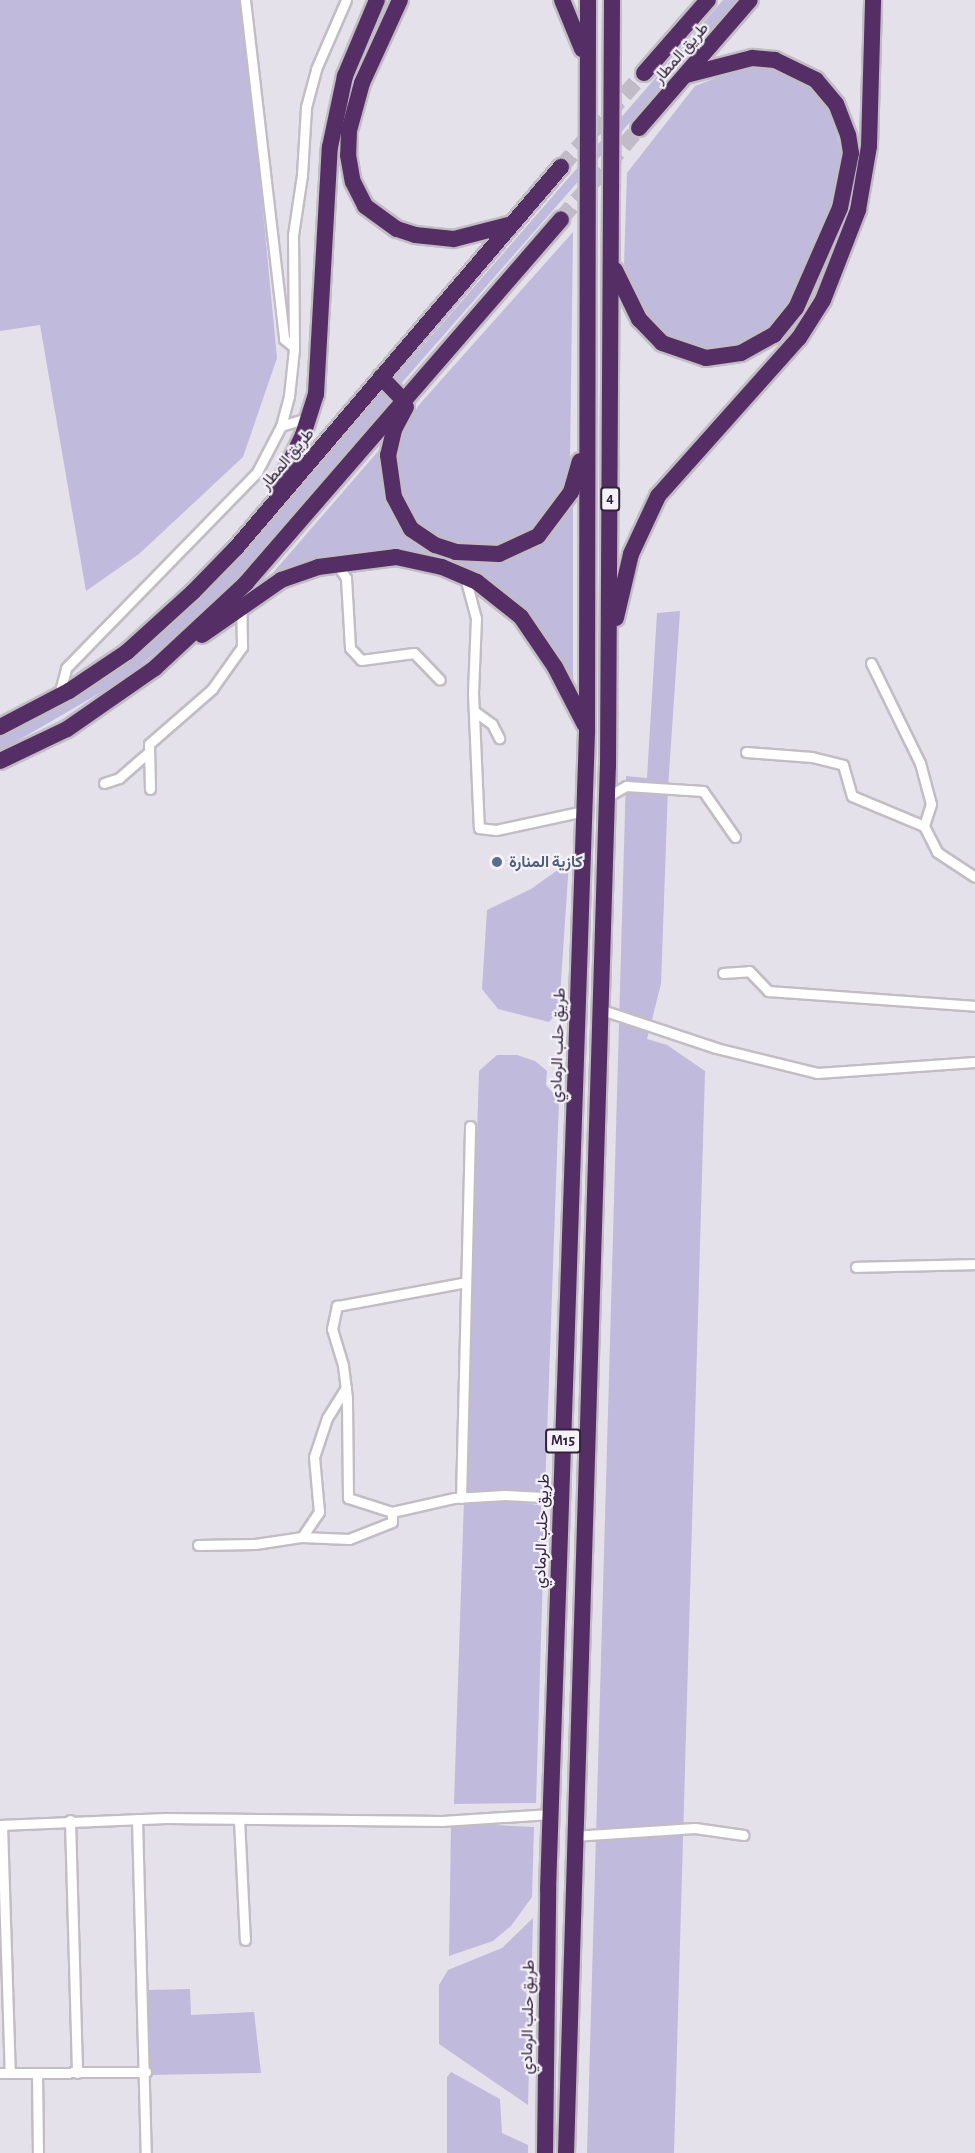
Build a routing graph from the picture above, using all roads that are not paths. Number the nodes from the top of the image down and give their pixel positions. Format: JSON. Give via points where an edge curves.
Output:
{"nodes":[{"id":1,"x":245,"y":0,"type":"edge"},
{"id":2,"x":346,"y":0,"type":"edge"},
{"id":3,"x":378,"y":0,"type":"edge"},
{"id":4,"x":400,"y":0,"type":"edge"},
{"id":5,"x":562,"y":0,"type":"edge"},
{"id":6,"x":588,"y":0,"type":"edge"},
{"id":7,"x":612,"y":0,"type":"edge"},
{"id":8,"x":708,"y":0,"type":"edge"},
{"id":9,"x":750,"y":0,"type":"edge"},
{"id":10,"x":873,"y":0,"type":"edge"},
{"id":11,"x":586,"y":66,"type":"junction"},
{"id":12,"x":644,"y":73,"type":"tunnel mouth"},
{"id":13,"x":686,"y":75,"type":"junction"},
{"id":14,"x":639,"y":128,"type":"tunnel mouth"},
{"id":15,"x":561,"y":167,"type":"tunnel mouth"},
{"id":16,"x":561,"y":219,"type":"tunnel mouth"},
{"id":17,"x":509,"y":225,"type":"junction"},
{"id":18,"x":612,"y":264,"type":"junction"},
{"id":19,"x":294,"y":347,"type":"junction"},
{"id":20,"x":381,"y":376,"type":"junction"},
{"id":21,"x":419,"y":381,"type":"junction"},
{"id":22,"x":404,"y":400,"type":"junction"},
{"id":23,"x":308,"y":418,"type":"junction"},
{"id":24,"x":281,"y":426,"type":"junction"},
{"id":25,"x":585,"y":443,"type":"junction"},
{"id":26,"x":265,"y":513,"type":"junction"},
{"id":27,"x":336,"y":563,"type":"junction"},
{"id":28,"x":465,"y":577,"type":"junction"},
{"id":29,"x":242,"y":608,"type":"junction"},
{"id":30,"x":871,"y":663,"type":"dead end"},
{"id":31,"x":155,"y":668,"type":"junction"},
{"id":32,"x":441,"y":680,"type":"dead end"},
{"id":33,"x":59,"y":696,"type":"junction"},
{"id":34,"x":474,"y":711,"type":"junction"},
{"id":35,"x":0,"y":727,"type":"edge"},
{"id":36,"x":587,"y":730,"type":"junction"},
{"id":37,"x":499,"y":738,"type":"dead end"},
{"id":38,"x":746,"y":752,"type":"dead end"},
{"id":39,"x":147,"y":754,"type":"junction"},
{"id":40,"x":0,"y":761,"type":"edge"},
{"id":41,"x":608,"y":766,"type":"junction"},
{"id":42,"x":104,"y":783,"type":"dead end"},
{"id":43,"x":150,"y":789,"type":"dead end"},
{"id":44,"x":608,"y":796,"type":"junction"},
{"id":45,"x":584,"y":810,"type":"junction"},
{"id":46,"x":924,"y":826,"type":"junction"},
{"id":47,"x":735,"y":837,"type":"dead end"},
{"id":48,"x":975,"y":877,"type":"edge"},
{"id":49,"x":723,"y":973,"type":"dead end"},
{"id":50,"x":602,"y":1004,"type":"junction"},
{"id":51,"x":975,"y":1006,"type":"edge"},
{"id":52,"x":975,"y":1062,"type":"edge"},
{"id":53,"x":470,"y":1126,"type":"dead end"},
{"id":54,"x":975,"y":1264,"type":"edge"},
{"id":55,"x":856,"y":1267,"type":"dead end"},
{"id":56,"x":466,"y":1282,"type":"junction"},
{"id":57,"x":346,"y":1387,"type":"junction"},
{"id":58,"x":460,"y":1498,"type":"junction"},
{"id":59,"x":561,"y":1498,"type":"junction"},
{"id":60,"x":392,"y":1512,"type":"junction"},
{"id":61,"x":302,"y":1536,"type":"junction"},
{"id":62,"x":198,"y":1545,"type":"dead end"},
{"id":63,"x":551,"y":1814,"type":"junction"},
{"id":64,"x":138,"y":1819,"type":"junction"},
{"id":65,"x":239,"y":1819,"type":"junction"},
{"id":66,"x":70,"y":1820,"type":"junction"},
{"id":67,"x":1,"y":1825,"type":"edge"},
{"id":68,"x":743,"y":1835,"type":"dead end"},
{"id":69,"x":573,"y":1836,"type":"junction"},
{"id":70,"x":245,"y":1940,"type":"dead end"},
{"id":71,"x":146,"y":2072,"type":"junction"},
{"id":72,"x":0,"y":2073,"type":"edge"},
{"id":73,"x":10,"y":2073,"type":"junction"},
{"id":74,"x":37,"y":2073,"type":"junction"},
{"id":75,"x":76,"y":2073,"type":"junction"},
{"id":76,"x":38,"y":2153,"type":"edge"},
{"id":77,"x":146,"y":2153,"type":"edge"},
{"id":78,"x":545,"y":2153,"type":"edge"},
{"id":79,"x":566,"y":2153,"type":"edge"}],
"edges":[{"from":1,"to":19,"type":"street","via":[[284,339]]},
{"from":2,"to":19,"type":"street","via":[[316,69],[306,107],[293,235]]},
{"from":3,"to":23,"type":"highway","via":[[345,76],[330,147],[322,332],[316,394]]},
{"from":4,"to":17,"type":"highway","via":[[362,83],[349,131],[353,182],[365,206],[397,230],[415,235],[454,239]]},
{"from":5,"to":11,"type":"highway"},
{"from":6,"to":11,"type":"highway","number":"4"},
{"from":7,"to":18,"type":"highway","number":"4"},
{"from":8,"to":12,"type":"highway","name":"طريق المطار"},
{"from":9,"to":13,"type":"highway","name":"طريق المطار"},
{"from":10,"to":41,"type":"highway","via":[[869,146],[858,210],[823,300],[799,338],[658,495],[636,544],[612,635]]},
{"from":11,"to":25,"type":"highway","number":"4"},
{"from":13,"to":14,"type":"highway","name":"طريق المطار"},
{"from":13,"to":18,"type":"highway","via":[[752,58],[774,60],[816,80],[836,104],[851,153],[840,208],[820,261],[796,308],[774,335],[741,353],[706,358],[674,350],[650,332],[639,319]]},
{"from":15,"to":17,"type":"highway","name":"طريق المطار"},
{"from":16,"to":21,"type":"highway"},
{"from":17,"to":20,"type":"highway","name":"طريق المطار"},
{"from":18,"to":41,"type":"highway","number":"4"},
{"from":19,"to":24,"type":"street","via":[[289,396]]},
{"from":20,"to":22,"type":"highway"},
{"from":20,"to":26,"type":"highway","name":"طريق المطار"},
{"from":21,"to":22,"type":"highway"},
{"from":21,"to":25,"type":"highway","via":[[394,430],[388,455],[394,497],[411,529],[435,545],[456,552],[499,554],[538,536],[571,492]]},
{"from":22,"to":31,"type":"highway","via":[[246,583]]},
{"from":23,"to":24,"type":"street"},
{"from":23,"to":26,"type":"highway"},
{"from":24,"to":33,"type":"street","via":[[257,472],[66,668]]},
{"from":25,"to":36,"type":"highway","number":"4"},
{"from":26,"to":33,"type":"highway","name":"طريق المطار","via":[[193,592],[127,652]]},
{"from":27,"to":28,"type":"highway","via":[[396,557],[442,567]]},
{"from":27,"to":29,"type":"highway","via":[[281,580]]},
{"from":27,"to":32,"type":"street","via":[[346,578],[350,648],[361,660],[414,653]]},
{"from":28,"to":34,"type":"street","via":[[476,618]]},
{"from":28,"to":36,"type":"highway","via":[[521,617],[555,668]]},
{"from":29,"to":31,"type":"highway"},
{"from":29,"to":39,"type":"street","via":[[242,647],[212,689],[149,744]]},
{"from":30,"to":46,"type":"street","via":[[920,763],[932,804]]},
{"from":31,"to":40,"type":"highway","via":[[67,729]]},
{"from":33,"to":35,"type":"highway","name":"طريق المطار"},
{"from":34,"to":37,"type":"street","via":[[492,724]]},
{"from":34,"to":45,"type":"street","via":[[479,828],[496,830]]},
{"from":36,"to":45,"type":"highway","name":"طريق حلب الرمادي","number":"M15"},
{"from":38,"to":46,"type":"street","via":[[812,757],[843,765],[852,796]]},
{"from":39,"to":42,"type":"street","via":[[119,778]]},
{"from":39,"to":43,"type":"street"},
{"from":41,"to":44,"type":"highway","number":"4"},
{"from":44,"to":47,"type":"street","via":[[626,786],[703,791]]},
{"from":44,"to":50,"type":"highway","number":"4"},
{"from":45,"to":59,"type":"highway","name":"طريق حلب الرمادي","number":"M15"},
{"from":46,"to":48,"type":"street","via":[[937,852]]},
{"from":49,"to":51,"type":"street","via":[[749,971],[768,991]]},
{"from":50,"to":52,"type":"street","via":[[716,1048],[817,1073]]},
{"from":50,"to":69,"type":"highway","number":"M15"},
{"from":53,"to":56,"type":"street"},
{"from":54,"to":55,"type":"street"},
{"from":56,"to":57,"type":"street","via":[[337,1306],[332,1329]]},
{"from":56,"to":58,"type":"street"},
{"from":57,"to":60,"type":"street","via":[[348,1498]]},
{"from":57,"to":61,"type":"street","via":[[327,1418],[314,1457],[319,1512]]},
{"from":58,"to":59,"type":"street"},
{"from":58,"to":60,"type":"street"},
{"from":59,"to":63,"type":"highway","name":"طريق حلب الرمادي","number":"M15"},
{"from":60,"to":61,"type":"street","via":[[392,1522],[349,1539]]},
{"from":61,"to":62,"type":"street","via":[[255,1544]]},
{"from":63,"to":65,"type":"street","via":[[442,1821]]},
{"from":63,"to":78,"type":"highway","name":"طريق حلب الرمادي","number":"M15"},
{"from":64,"to":65,"type":"street"},
{"from":64,"to":66,"type":"street"},
{"from":64,"to":71,"type":"street"},
{"from":65,"to":70,"type":"street"},
{"from":66,"to":67,"type":"street"},
{"from":66,"to":75,"type":"street"},
{"from":67,"to":73,"type":"street"},
{"from":68,"to":69,"type":"street","via":[[694,1828]]},
{"from":69,"to":79,"type":"highway","number":"M15"},
{"from":71,"to":75,"type":"street"},
{"from":71,"to":77,"type":"street"},
{"from":72,"to":73,"type":"street"},
{"from":73,"to":74,"type":"street"},
{"from":74,"to":75,"type":"street"},
{"from":74,"to":76,"type":"street"}]}
